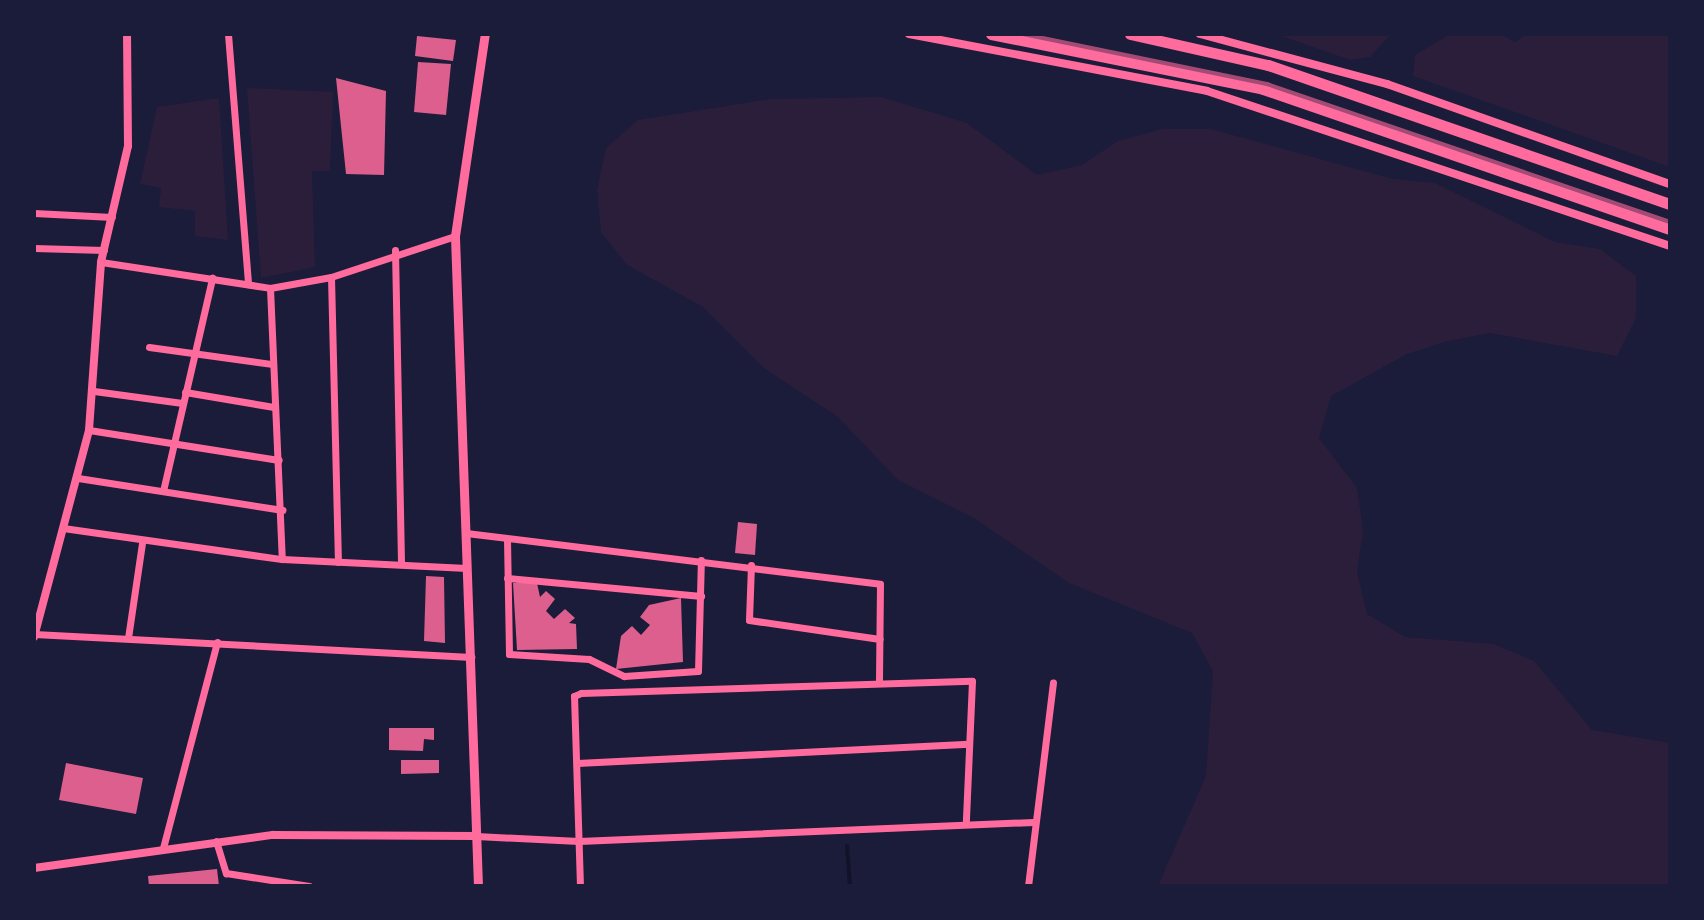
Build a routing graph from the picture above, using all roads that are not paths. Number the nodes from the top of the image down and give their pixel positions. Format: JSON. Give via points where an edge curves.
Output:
{"nodes":[{"id":1,"x":127,"y":34,"type":"edge"},
{"id":2,"x":228,"y":34,"type":"edge"},
{"id":3,"x":485,"y":34,"type":"edge"},
{"id":4,"x":909,"y":34,"type":"edge"},
{"id":5,"x":991,"y":34,"type":"edge"},
{"id":6,"x":1130,"y":34,"type":"edge"},
{"id":7,"x":1200,"y":34,"type":"edge"},
{"id":8,"x":1670,"y":184,"type":"edge"},
{"id":9,"x":1670,"y":204,"type":"edge"},
{"id":10,"x":34,"y":213,"type":"edge"},
{"id":11,"x":112,"y":217,"type":"junction"},
{"id":12,"x":1670,"y":229,"type":"edge"},
{"id":13,"x":455,"y":236,"type":"junction"},
{"id":14,"x":1670,"y":246,"type":"edge"},
{"id":15,"x":34,"y":248,"type":"edge"},
{"id":16,"x":104,"y":250,"type":"junction"},
{"id":17,"x":395,"y":250,"type":"junction"},
{"id":18,"x":101,"y":262,"type":"junction"},
{"id":19,"x":331,"y":277,"type":"junction"},
{"id":20,"x":212,"y":278,"type":"junction"},
{"id":21,"x":248,"y":284,"type":"junction"},
{"id":22,"x":270,"y":288,"type":"junction"},
{"id":23,"x":149,"y":347,"type":"dead end"},
{"id":24,"x":190,"y":352,"type":"junction"},
{"id":25,"x":271,"y":364,"type":"junction"},
{"id":26,"x":94,"y":391,"type":"junction"},
{"id":27,"x":185,"y":392,"type":"junction"},
{"id":28,"x":182,"y":403,"type":"junction"},
{"id":29,"x":274,"y":407,"type":"junction"},
{"id":30,"x":89,"y":430,"type":"junction"},
{"id":31,"x":172,"y":443,"type":"junction"},
{"id":32,"x":279,"y":460,"type":"junction"},
{"id":33,"x":78,"y":478,"type":"junction"},
{"id":34,"x":163,"y":491,"type":"junction"},
{"id":35,"x":283,"y":510,"type":"junction"},
{"id":36,"x":63,"y":528,"type":"junction"},
{"id":37,"x":466,"y":533,"type":"junction"},
{"id":38,"x":507,"y":539,"type":"junction"},
{"id":39,"x":142,"y":543,"type":"junction"},
{"id":40,"x":282,"y":559,"type":"junction"},
{"id":41,"x":701,"y":560,"type":"junction"},
{"id":42,"x":338,"y":562,"type":"junction"},
{"id":43,"x":401,"y":564,"type":"junction"},
{"id":44,"x":751,"y":565,"type":"junction"},
{"id":45,"x":467,"y":568,"type":"junction"},
{"id":46,"x":507,"y":578,"type":"junction"},
{"id":47,"x":701,"y":596,"type":"junction"},
{"id":48,"x":37,"y":608,"type":"edge"},
{"id":49,"x":34,"y":635,"type":"edge"},
{"id":50,"x":128,"y":638,"type":"junction"},
{"id":51,"x":880,"y":639,"type":"junction"},
{"id":52,"x":217,"y":642,"type":"junction"},
{"id":53,"x":471,"y":657,"type":"junction"},
{"id":54,"x":879,"y":682,"type":"junction"},
{"id":55,"x":1053,"y":683,"type":"dead end"},
{"id":56,"x":969,"y":744,"type":"junction"},
{"id":57,"x":577,"y":763,"type":"junction"},
{"id":58,"x":966,"y":821,"type":"junction"},
{"id":59,"x":1034,"y":822,"type":"junction"},
{"id":60,"x":476,"y":836,"type":"junction"},
{"id":61,"x":216,"y":841,"type":"junction"},
{"id":62,"x":579,"y":841,"type":"junction"},
{"id":63,"x":163,"y":848,"type":"junction"},
{"id":64,"x":34,"y":868,"type":"edge"},
{"id":65,"x":309,"y":886,"type":"edge"},
{"id":66,"x":478,"y":886,"type":"edge"},
{"id":67,"x":580,"y":886,"type":"edge"},
{"id":68,"x":1028,"y":886,"type":"edge"}],
"edges":[{"from":1,"to":11,"type":"street","via":[[128,146]]},
{"from":2,"to":21,"type":"street"},
{"from":3,"to":13,"type":"main road"},
{"from":4,"to":14,"type":"street","via":[[1207,91]]},
{"from":5,"to":12,"type":"highway","via":[[1263,89]]},
{"from":6,"to":9,"type":"highway","via":[[1268,65]]},
{"from":7,"to":8,"type":"street","via":[[1387,84]]},
{"from":10,"to":11,"type":"street"},
{"from":11,"to":16,"type":"street"},
{"from":13,"to":17,"type":"street"},
{"from":13,"to":37,"type":"main road"},
{"from":15,"to":16,"type":"street"},
{"from":16,"to":18,"type":"street"},
{"from":17,"to":19,"type":"street"},
{"from":17,"to":43,"type":"street"},
{"from":18,"to":20,"type":"street"},
{"from":18,"to":26,"type":"street"},
{"from":19,"to":22,"type":"street"},
{"from":19,"to":42,"type":"street"},
{"from":20,"to":21,"type":"street"},
{"from":20,"to":24,"type":"street"},
{"from":21,"to":22,"type":"street"},
{"from":22,"to":25,"type":"street"},
{"from":23,"to":24,"type":"street"},
{"from":24,"to":25,"type":"street"},
{"from":24,"to":27,"type":"street"},
{"from":25,"to":29,"type":"street"},
{"from":26,"to":28,"type":"street"},
{"from":26,"to":30,"type":"street"},
{"from":27,"to":28,"type":"street"},
{"from":27,"to":29,"type":"street"},
{"from":28,"to":31,"type":"street"},
{"from":29,"to":32,"type":"street"},
{"from":30,"to":31,"type":"street"},
{"from":30,"to":33,"type":"street"},
{"from":31,"to":32,"type":"street"},
{"from":31,"to":34,"type":"street"},
{"from":32,"to":35,"type":"street"},
{"from":33,"to":34,"type":"street"},
{"from":33,"to":36,"type":"street"},
{"from":34,"to":35,"type":"street"},
{"from":35,"to":40,"type":"street"},
{"from":36,"to":39,"type":"street"},
{"from":36,"to":48,"type":"street"},
{"from":37,"to":38,"type":"street"},
{"from":37,"to":45,"type":"main road"},
{"from":38,"to":41,"type":"street"},
{"from":38,"to":46,"type":"street"},
{"from":39,"to":40,"type":"street"},
{"from":39,"to":50,"type":"street"},
{"from":40,"to":42,"type":"street"},
{"from":41,"to":44,"type":"street"},
{"from":41,"to":47,"type":"street"},
{"from":42,"to":43,"type":"street"},
{"from":43,"to":45,"type":"street"},
{"from":44,"to":51,"type":"street","via":[[880,584]]},
{"from":44,"to":51,"type":"street","via":[[749,620]]},
{"from":45,"to":53,"type":"main road"},
{"from":46,"to":47,"type":"street"},
{"from":46,"to":47,"type":"street","via":[[511,657],[589,659],[624,676],[698,671]]},
{"from":48,"to":49,"type":"street"},
{"from":49,"to":50,"type":"street"},
{"from":50,"to":52,"type":"street"},
{"from":51,"to":54,"type":"street"},
{"from":52,"to":53,"type":"street"},
{"from":52,"to":63,"type":"street"},
{"from":53,"to":60,"type":"main road"},
{"from":54,"to":56,"type":"street","via":[[972,681]]},
{"from":54,"to":57,"type":"street","via":[[574,696]]},
{"from":55,"to":59,"type":"street"},
{"from":56,"to":57,"type":"street"},
{"from":56,"to":58,"type":"street"},
{"from":57,"to":62,"type":"street"},
{"from":58,"to":59,"type":"street"},
{"from":58,"to":62,"type":"street"},
{"from":59,"to":68,"type":"street"},
{"from":60,"to":61,"type":"street"},
{"from":60,"to":62,"type":"street"},
{"from":60,"to":66,"type":"main road"},
{"from":61,"to":63,"type":"street"},
{"from":61,"to":65,"type":"street","via":[[226,873]]},
{"from":62,"to":67,"type":"street"},
{"from":63,"to":64,"type":"street"}]}
